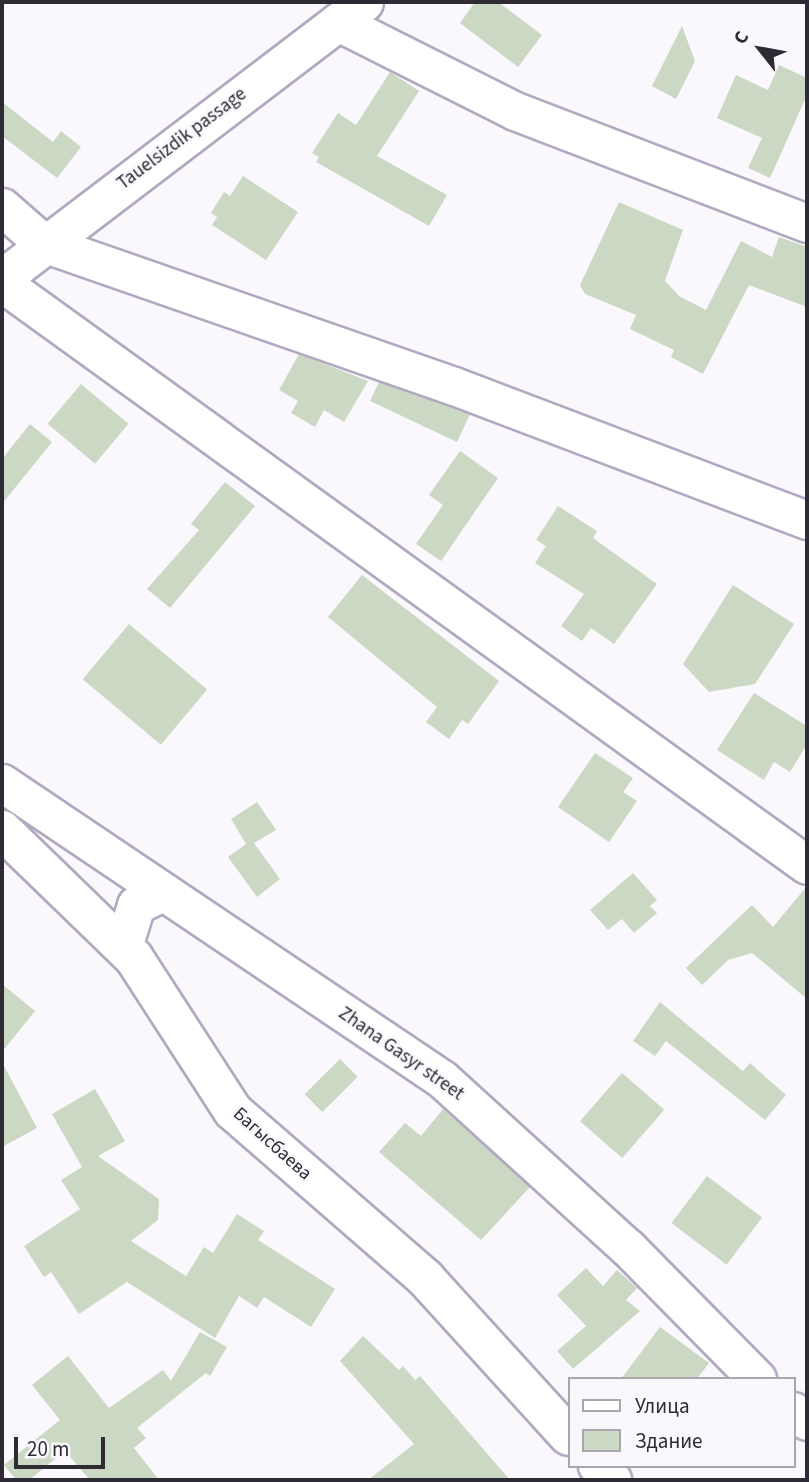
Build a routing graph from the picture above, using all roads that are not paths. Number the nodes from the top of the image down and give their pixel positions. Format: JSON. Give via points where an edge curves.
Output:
{"nodes":[{"id":1,"x":351,"y":12,"type":"edge"},
{"id":2,"x":2,"y":207,"type":"edge"},
{"id":3,"x":807,"y":223,"type":"edge"},
{"id":4,"x":44,"y":243,"type":"junction"},
{"id":5,"x":2,"y":281,"type":"edge"},
{"id":6,"x":807,"y":520,"type":"edge"},
{"id":7,"x":2,"y":783,"type":"edge"},
{"id":8,"x":2,"y":830,"type":"edge"},
{"id":9,"x":807,"y":865,"type":"edge"},
{"id":10,"x":161,"y":893,"type":"junction"},
{"id":11,"x":123,"y":947,"type":"junction"},
{"id":12,"x":755,"y":1377,"type":"edge"},
{"id":13,"x":568,"y":1435,"type":"edge"}],
"edges":[{"from":1,"to":3,"type":"street","via":[[515,111]]},
{"from":1,"to":4,"type":"street","name":"Tauelsizdik passage"},
{"from":2,"to":4,"type":"street"},
{"from":4,"to":5,"type":"street","name":"Tauelsizdik passage"},
{"from":4,"to":6,"type":"street","via":[[454,386]]},
{"from":5,"to":9,"type":"street"},
{"from":7,"to":10,"type":"street","name":"Zhana Gasyr street"},
{"from":8,"to":11,"type":"street","name":"Багысбаева"},
{"from":10,"to":11,"type":"street","via":[[136,905]]},
{"from":10,"to":12,"type":"street","name":"Zhana Gasyr street","via":[[442,1079],[628,1248]]},
{"from":11,"to":13,"type":"street","name":"Багысбаева","via":[[233,1111],[426,1279]]}]}
